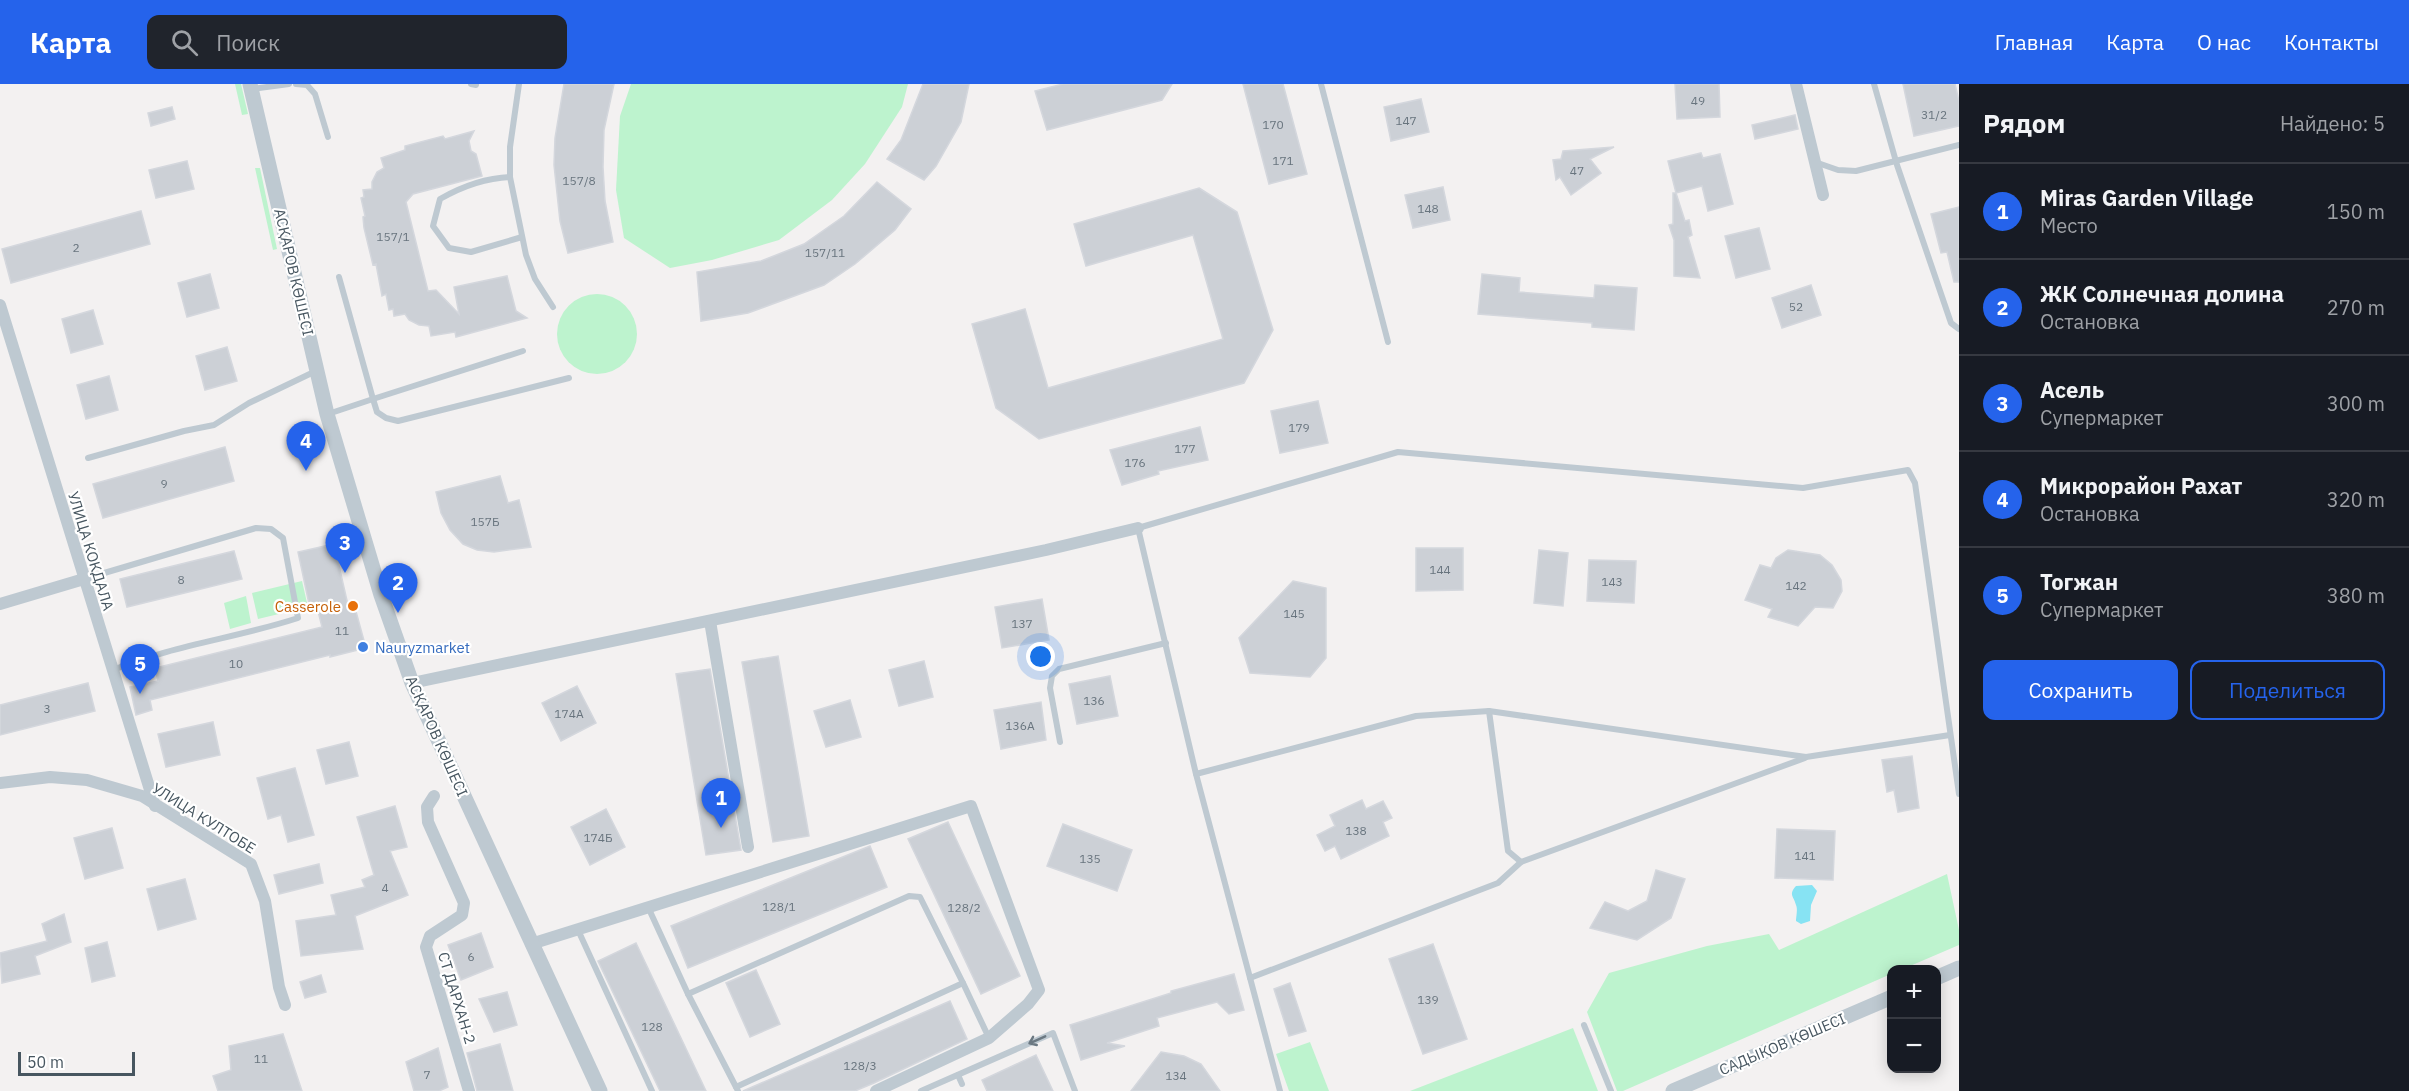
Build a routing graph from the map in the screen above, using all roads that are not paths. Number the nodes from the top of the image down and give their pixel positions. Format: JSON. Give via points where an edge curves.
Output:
{"nodes":[{"id":1,"x":289,"y":84,"type":"edge"},
{"id":2,"x":296,"y":84,"type":"edge"},
{"id":3,"x":519,"y":84,"type":"edge"},
{"id":4,"x":1321,"y":84,"type":"edge"},
{"id":5,"x":1796,"y":84,"type":"edge"},
{"id":6,"x":1874,"y":84,"type":"edge"},
{"id":7,"x":251,"y":86,"type":"edge"},
{"id":8,"x":328,"y":137,"type":"dead end"},
{"id":9,"x":1959,"y":145,"type":"edge"},
{"id":10,"x":1895,"y":160,"type":"junction"},
{"id":11,"x":1815,"y":162,"type":"junction"},
{"id":12,"x":510,"y":177,"type":"junction"},
{"id":13,"x":1823,"y":195,"type":"dead end"},
{"id":14,"x":522,"y":237,"type":"junction"},
{"id":15,"x":339,"y":277,"type":"dead end"},
{"id":16,"x":0,"y":305,"type":"edge"},
{"id":17,"x":553,"y":307,"type":"dead end"},
{"id":18,"x":1959,"y":329,"type":"edge"},
{"id":19,"x":1388,"y":342,"type":"dead end"},
{"id":20,"x":523,"y":351,"type":"dead end"},
{"id":21,"x":316,"y":370,"type":"junction"},
{"id":22,"x":569,"y":378,"type":"dead end"},
{"id":23,"x":373,"y":399,"type":"junction"},
{"id":24,"x":327,"y":414,"type":"junction"},
{"id":25,"x":88,"y":458,"type":"dead end"},
{"id":26,"x":1138,"y":528,"type":"junction"},
{"id":27,"x":84,"y":579,"type":"junction"},
{"id":28,"x":0,"y":604,"type":"edge"},
{"id":29,"x":710,"y":621,"type":"junction"},
{"id":30,"x":1166,"y":643,"type":"junction"},
{"id":31,"x":112,"y":670,"type":"junction"},
{"id":32,"x":412,"y":683,"type":"junction"},
{"id":33,"x":1489,"y":711,"type":"junction"},
{"id":34,"x":1950,"y":735,"type":"junction"},
{"id":35,"x":1060,"y":742,"type":"dead end"},
{"id":36,"x":1806,"y":757,"type":"junction"},
{"id":37,"x":1196,"y":774,"type":"junction"},
{"id":38,"x":0,"y":783,"type":"edge"},
{"id":39,"x":1959,"y":794,"type":"edge"},
{"id":40,"x":434,"y":796,"type":"dead end"},
{"id":41,"x":155,"y":806,"type":"junction"},
{"id":42,"x":748,"y":846,"type":"dead end"},
{"id":43,"x":1521,"y":862,"type":"junction"},
{"id":44,"x":647,"y":906,"type":"junction"},
{"id":45,"x":578,"y":930,"type":"junction"},
{"id":46,"x":531,"y":944,"type":"junction"},
{"id":47,"x":1959,"y":968,"type":"edge"},
{"id":48,"x":1941,"y":976,"type":"edge"},
{"id":49,"x":1250,"y":978,"type":"junction"},
{"id":50,"x":963,"y":983,"type":"junction"},
{"id":51,"x":688,"y":994,"type":"junction"},
{"id":52,"x":1887,"y":999,"type":"edge"},
{"id":53,"x":285,"y":1005,"type":"dead end"},
{"id":54,"x":1584,"y":1025,"type":"dead end"},
{"id":55,"x":989,"y":1038,"type":"junction"},
{"id":56,"x":958,"y":1075,"type":"junction"},
{"id":57,"x":962,"y":1084,"type":"dead end"},
{"id":58,"x":737,"y":1089,"type":"edge"},
{"id":59,"x":469,"y":1091,"type":"edge"},
{"id":60,"x":600,"y":1091,"type":"edge"},
{"id":61,"x":652,"y":1091,"type":"edge"},
{"id":62,"x":876,"y":1091,"type":"edge"},
{"id":63,"x":921,"y":1091,"type":"edge"},
{"id":64,"x":1075,"y":1091,"type":"edge"},
{"id":65,"x":1280,"y":1091,"type":"edge"},
{"id":66,"x":1611,"y":1091,"type":"edge"},
{"id":67,"x":1672,"y":1091,"type":"edge"}],
"edges":[{"from":1,"to":7,"type":"lane"},
{"from":2,"to":8,"type":"lane","via":[[307,85],[315,94]]},
{"from":3,"to":12,"type":"lane"},
{"from":4,"to":19,"type":"lane"},
{"from":5,"to":11,"type":"street"},
{"from":6,"to":10,"type":"lane"},
{"from":7,"to":21,"type":"street","name":"АСҚАРОВ КӨШЕСІ"},
{"from":9,"to":10,"type":"lane"},
{"from":10,"to":11,"type":"lane","via":[[1856,171]]},
{"from":10,"to":18,"type":"lane","via":[[1951,323]]},
{"from":11,"to":13,"type":"street"},
{"from":12,"to":14,"type":"lane"},
{"from":12,"to":14,"type":"lane","via":[[457,189],[440,199],[433,226],[449,248],[471,252]]},
{"from":14,"to":17,"type":"lane","via":[[536,279]]},
{"from":15,"to":23,"type":"lane"},
{"from":16,"to":27,"type":"street","name":"УЛИЦА КОКДАЛА"},
{"from":20,"to":23,"type":"lane"},
{"from":21,"to":24,"type":"street","name":"АСҚАРОВ КӨШЕСІ"},
{"from":21,"to":25,"type":"lane","via":[[214,425]]},
{"from":22,"to":23,"type":"lane","via":[[398,421],[377,412]]},
{"from":23,"to":24,"type":"lane"},
{"from":24,"to":32,"type":"street","name":"АСҚАРОВ КӨШЕСІ","via":[[381,595]]},
{"from":26,"to":29,"type":"street"},
{"from":26,"to":30,"type":"lane"},
{"from":26,"to":34,"type":"lane","via":[[1398,452],[1803,488],[1908,470],[1915,483]]},
{"from":27,"to":28,"type":"street"},
{"from":27,"to":31,"type":"street","name":"УЛИЦА КОКДАЛА"},
{"from":27,"to":31,"type":"lane","via":[[256,528],[271,530],[283,538],[298,618],[203,641]]},
{"from":29,"to":32,"type":"street"},
{"from":29,"to":42,"type":"street"},
{"from":30,"to":35,"type":"lane","via":[[1059,669],[1052,676],[1050,688]]},
{"from":30,"to":37,"type":"lane"},
{"from":31,"to":41,"type":"street","name":"УЛИЦА КОКДАЛА"},
{"from":32,"to":46,"type":"street","name":"АСҚАРОВ КӨШЕСІ"},
{"from":33,"to":36,"type":"lane"},
{"from":33,"to":37,"type":"lane","via":[[1416,716]]},
{"from":33,"to":43,"type":"lane","via":[[1508,851]]},
{"from":34,"to":36,"type":"lane"},
{"from":34,"to":39,"type":"lane"},
{"from":36,"to":43,"type":"lane"},
{"from":37,"to":49,"type":"lane"},
{"from":38,"to":41,"type":"street","name":"УЛИЦА КУЛТОБЕ","via":[[50,777],[87,780],[142,796]]},
{"from":40,"to":59,"type":"street","name":"СТ ДАРХАН-2","via":[[427,807],[428,822],[464,903],[462,915],[430,936],[426,947]]},
{"from":41,"to":53,"type":"street","name":"УЛИЦА КУЛТОБЕ","via":[[251,864],[264,901]]},
{"from":43,"to":49,"type":"lane","via":[[1498,883]]},
{"from":44,"to":45,"type":"street"},
{"from":44,"to":51,"type":"lane"},
{"from":44,"to":55,"type":"street","via":[[971,806],[1040,990]]},
{"from":45,"to":46,"type":"street"},
{"from":45,"to":61,"type":"lane"},
{"from":46,"to":60,"type":"street","name":"АСҚАРОВ КӨШЕСІ"},
{"from":47,"to":48,"type":"street"},
{"from":49,"to":65,"type":"lane"},
{"from":50,"to":51,"type":"lane","via":[[920,897],[909,896]]},
{"from":50,"to":55,"type":"lane"},
{"from":50,"to":58,"type":"lane"},
{"from":51,"to":58,"type":"lane"},
{"from":52,"to":67,"type":"street","name":"САДЫҚОВ КӨШЕСІ"},
{"from":54,"to":66,"type":"lane"},
{"from":55,"to":62,"type":"street"},
{"from":56,"to":57,"type":"lane"},
{"from":56,"to":63,"type":"lane"},
{"from":64,"to":56,"type":"lane","one_way":true,"via":[[1053,1033]]}]}
